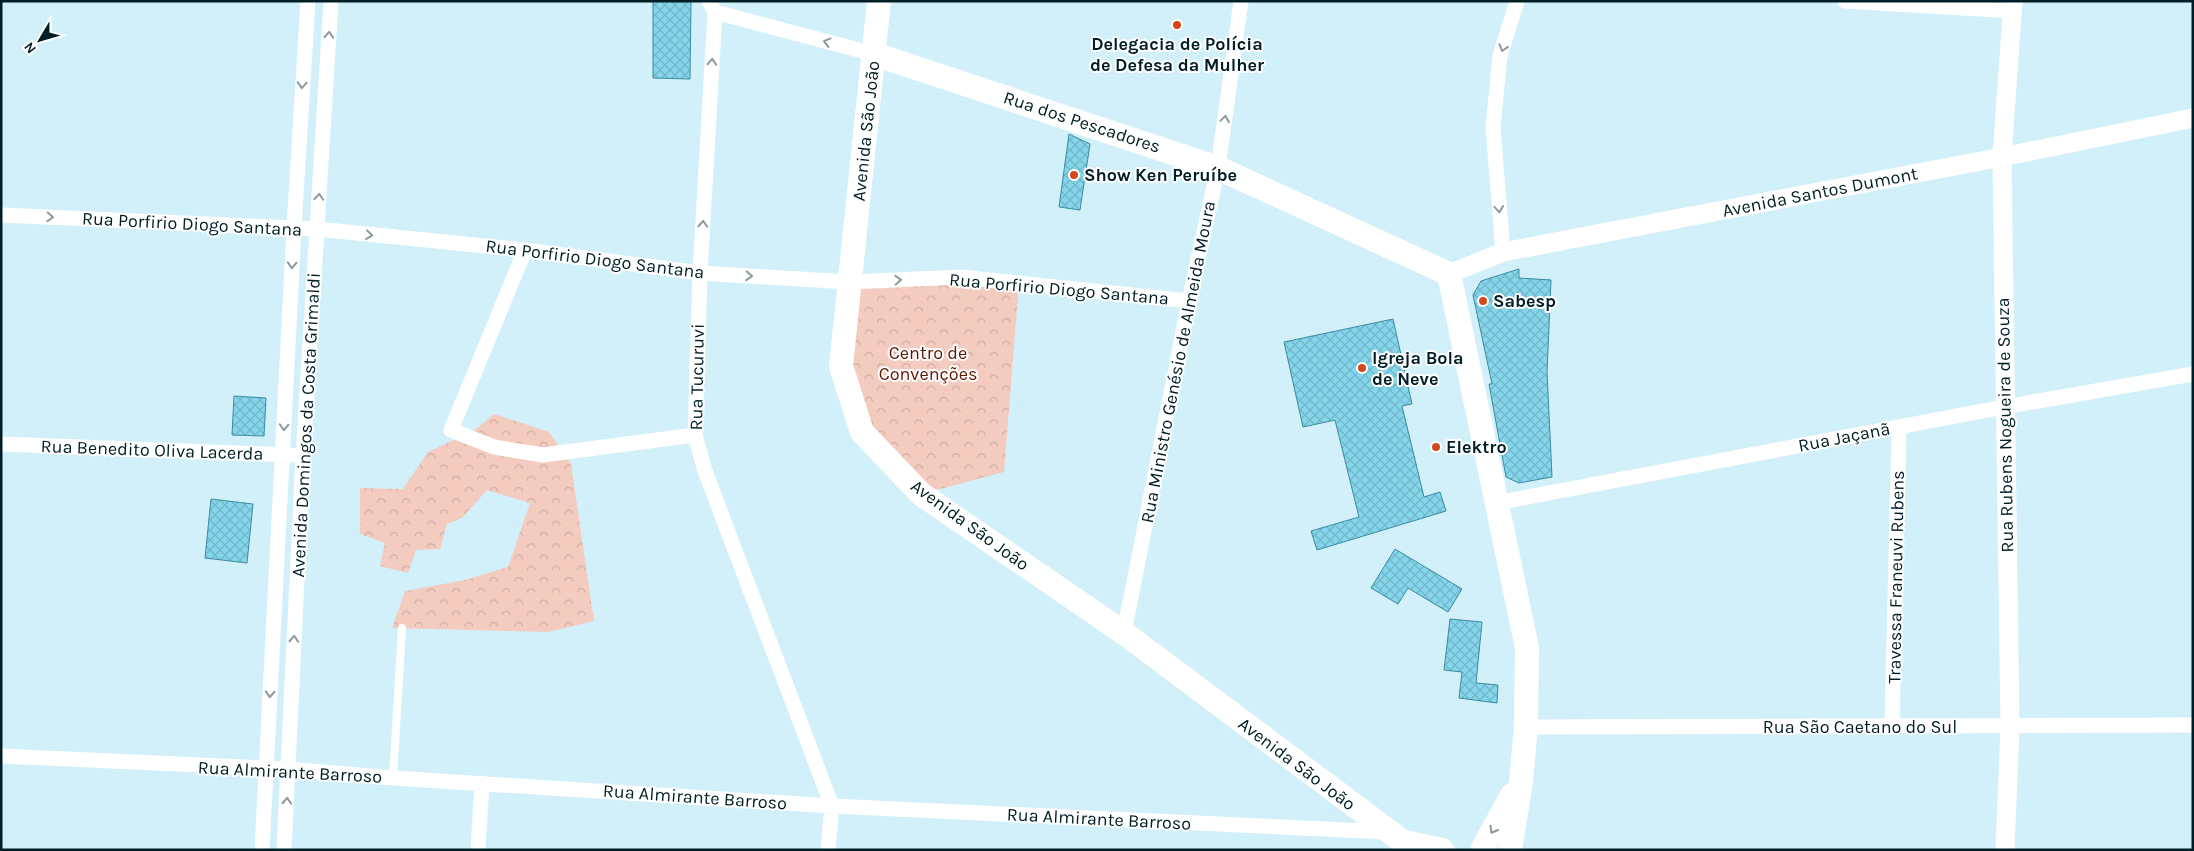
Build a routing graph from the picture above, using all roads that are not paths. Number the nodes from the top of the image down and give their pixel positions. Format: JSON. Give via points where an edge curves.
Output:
{"nodes":[{"id":1,"x":308,"y":1,"type":"edge"},
{"id":2,"x":331,"y":1,"type":"edge"},
{"id":3,"x":879,"y":1,"type":"edge"},
{"id":4,"x":1241,"y":1,"type":"edge"},
{"id":5,"x":1517,"y":1,"type":"edge"},
{"id":6,"x":1846,"y":1,"type":"edge"},
{"id":7,"x":2012,"y":6,"type":"edge"},
{"id":8,"x":712,"y":7,"type":"edge"},
{"id":9,"x":874,"y":54,"type":"junction"},
{"id":10,"x":2193,"y":118,"type":"edge"},
{"id":11,"x":2002,"y":157,"type":"junction"},
{"id":12,"x":1218,"y":168,"type":"junction"},
{"id":13,"x":1,"y":215,"type":"edge"},
{"id":14,"x":294,"y":228,"type":"junction"},
{"id":15,"x":317,"y":229,"type":"junction"},
{"id":16,"x":525,"y":250,"type":"junction"},
{"id":17,"x":1503,"y":252,"type":"junction"},
{"id":18,"x":700,"y":272,"type":"junction"},
{"id":19,"x":1450,"y":274,"type":"junction"},
{"id":20,"x":849,"y":282,"type":"junction"},
{"id":21,"x":1189,"y":301,"type":"junction"},
{"id":22,"x":2193,"y":374,"type":"edge"},
{"id":23,"x":2004,"y":407,"type":"junction"},
{"id":24,"x":1899,"y":427,"type":"junction"},
{"id":25,"x":694,"y":435,"type":"junction"},
{"id":26,"x":1,"y":444,"type":"edge"},
{"id":27,"x":283,"y":455,"type":"junction"},
{"id":28,"x":303,"y":456,"type":"junction"},
{"id":29,"x":1496,"y":503,"type":"junction"},
{"id":30,"x":402,"y":628,"type":"dead end"},
{"id":31,"x":1124,"y":633,"type":"junction"},
{"id":32,"x":2193,"y":725,"type":"edge"},
{"id":33,"x":1526,"y":727,"type":"junction"},
{"id":34,"x":1892,"y":727,"type":"junction"},
{"id":35,"x":2010,"y":727,"type":"junction"},
{"id":36,"x":1,"y":756,"type":"edge"},
{"id":37,"x":288,"y":769,"type":"junction"},
{"id":38,"x":266,"y":770,"type":"junction"},
{"id":39,"x":393,"y":778,"type":"junction"},
{"id":40,"x":1521,"y":781,"type":"junction"},
{"id":41,"x":482,"y":783,"type":"junction"},
{"id":42,"x":832,"y":806,"type":"junction"},
{"id":43,"x":1401,"y":841,"type":"edge"},
{"id":44,"x":262,"y":850,"type":"edge"},
{"id":45,"x":284,"y":850,"type":"edge"},
{"id":46,"x":478,"y":850,"type":"edge"},
{"id":47,"x":828,"y":850,"type":"edge"},
{"id":48,"x":1442,"y":850,"type":"edge"},
{"id":49,"x":1482,"y":850,"type":"edge"},
{"id":50,"x":1510,"y":850,"type":"edge"},
{"id":51,"x":2005,"y":850,"type":"edge"}],
"edges":[{"from":1,"to":14,"type":"street","name":"Avenida Domingos da Costa Grimaldi","one_way":true},
{"from":15,"to":2,"type":"street","name":"Avenida Domingos da Costa Grimaldi","one_way":true},
{"from":3,"to":9,"type":"main road","name":"Avenida São João"},
{"from":12,"to":4,"type":"street","name":"Rua Ministro Genésio de Almeida Moura","one_way":true},
{"from":5,"to":17,"type":"street","one_way":true,"via":[[1500,56],[1493,127]]},
{"from":6,"to":7,"type":"street"},
{"from":7,"to":11,"type":"street","name":"Rua Rubens Nogueira de Souza"},
{"from":9,"to":8,"type":"street","one_way":true},
{"from":18,"to":8,"type":"street","name":"Rua Tucuruvi","one_way":true},
{"from":9,"to":12,"type":"main road","name":"Rua dos Pescadores"},
{"from":9,"to":20,"type":"main road","name":"Avenida São João"},
{"from":10,"to":11,"type":"street","name":"Avenida Santos Dumont"},
{"from":11,"to":17,"type":"street","name":"Avenida Santos Dumont"},
{"from":11,"to":23,"type":"street","name":"Rua Rubens Nogueira de Souza"},
{"from":12,"to":19,"type":"main road","name":"Rua dos Pescadores"},
{"from":12,"to":21,"type":"street","name":"Rua Ministro Genésio de Almeida Moura"},
{"from":13,"to":14,"type":"street","name":"Rua Porfirio Diogo Santana","one_way":true},
{"from":14,"to":15,"type":"street","name":"Rua Porfirio Diogo Santana"},
{"from":14,"to":27,"type":"street","name":"Avenida Domingos da Costa Grimaldi","one_way":true},
{"from":15,"to":16,"type":"street","name":"Rua Porfirio Diogo Santana","one_way":true},
{"from":15,"to":28,"type":"street","name":"Avenida Domingos da Costa Grimaldi"},
{"from":16,"to":18,"type":"street","name":"Rua Porfirio Diogo Santana"},
{"from":16,"to":25,"type":"street","via":[[451,430],[494,447],[543,454]]},
{"from":17,"to":19,"type":"street","name":"Avenida Santos Dumont"},
{"from":18,"to":20,"type":"street","name":"Rua Porfirio Diogo Santana","one_way":true},
{"from":18,"to":25,"type":"street","name":"Rua Tucuruvi"},
{"from":19,"to":29,"type":"main road"},
{"from":20,"to":21,"type":"street","name":"Rua Porfirio Diogo Santana","one_way":true,"via":[[960,276]]},
{"from":20,"to":31,"type":"main road","name":"Avenida São João","via":[[841,366],[862,432],[921,494]]},
{"from":21,"to":31,"type":"street","name":"Rua Ministro Genésio de Almeida Moura"},
{"from":22,"to":23,"type":"street","name":"Rua Jaçanã"},
{"from":23,"to":24,"type":"street","name":"Rua Jaçanã"},
{"from":23,"to":35,"type":"street","name":"Rua Rubens Nogueira de Souza"},
{"from":24,"to":29,"type":"street","name":"Rua Jaçanã"},
{"from":24,"to":34,"type":"street","name":"Travessa Franeuvi Rubens"},
{"from":25,"to":42,"type":"street","name":"Rua Tucuruvi"},
{"from":26,"to":27,"type":"street","name":"Rua Benedito Oliva Lacerda"},
{"from":27,"to":28,"type":"street","name":"Rua Benedito Oliva Lacerda"},
{"from":27,"to":38,"type":"street","name":"Avenida Domingos da Costa Grimaldi","one_way":true},
{"from":37,"to":28,"type":"street","name":"Avenida Domingos da Costa Grimaldi","one_way":true},
{"from":29,"to":33,"type":"main road","via":[[1527,648]]},
{"from":30,"to":39,"type":"lane"},
{"from":31,"to":43,"type":"main road","name":"Avenida São João"},
{"from":32,"to":35,"type":"street","name":"Rua São Caetano do Sul"},
{"from":33,"to":34,"type":"street","name":"Rua São Caetano do Sul"},
{"from":33,"to":40,"type":"main road"},
{"from":34,"to":35,"type":"street","name":"Rua São Caetano do Sul"},
{"from":35,"to":51,"type":"street","name":"Rua Rubens Nogueira de Souza"},
{"from":36,"to":38,"type":"street","name":"Rua Almirante Barroso"},
{"from":37,"to":38,"type":"street","name":"Rua Almirante Barroso"},
{"from":37,"to":39,"type":"street","name":"Rua Almirante Barroso"},
{"from":45,"to":37,"type":"street","name":"Avenida Domingos da Costa Grimaldi","one_way":true},
{"from":38,"to":44,"type":"street","name":"Avenida Domingos da Costa Grimaldi"},
{"from":39,"to":41,"type":"street","name":"Rua Almirante Barroso"},
{"from":40,"to":49,"type":"main road","one_way":true},
{"from":40,"to":50,"type":"main road"},
{"from":41,"to":42,"type":"street","name":"Rua Almirante Barroso"},
{"from":41,"to":46,"type":"street"},
{"from":42,"to":43,"type":"street","name":"Rua Almirante Barroso"},
{"from":42,"to":47,"type":"street","name":"Rua Tucuruvi"},
{"from":43,"to":48,"type":"main road"}]}
